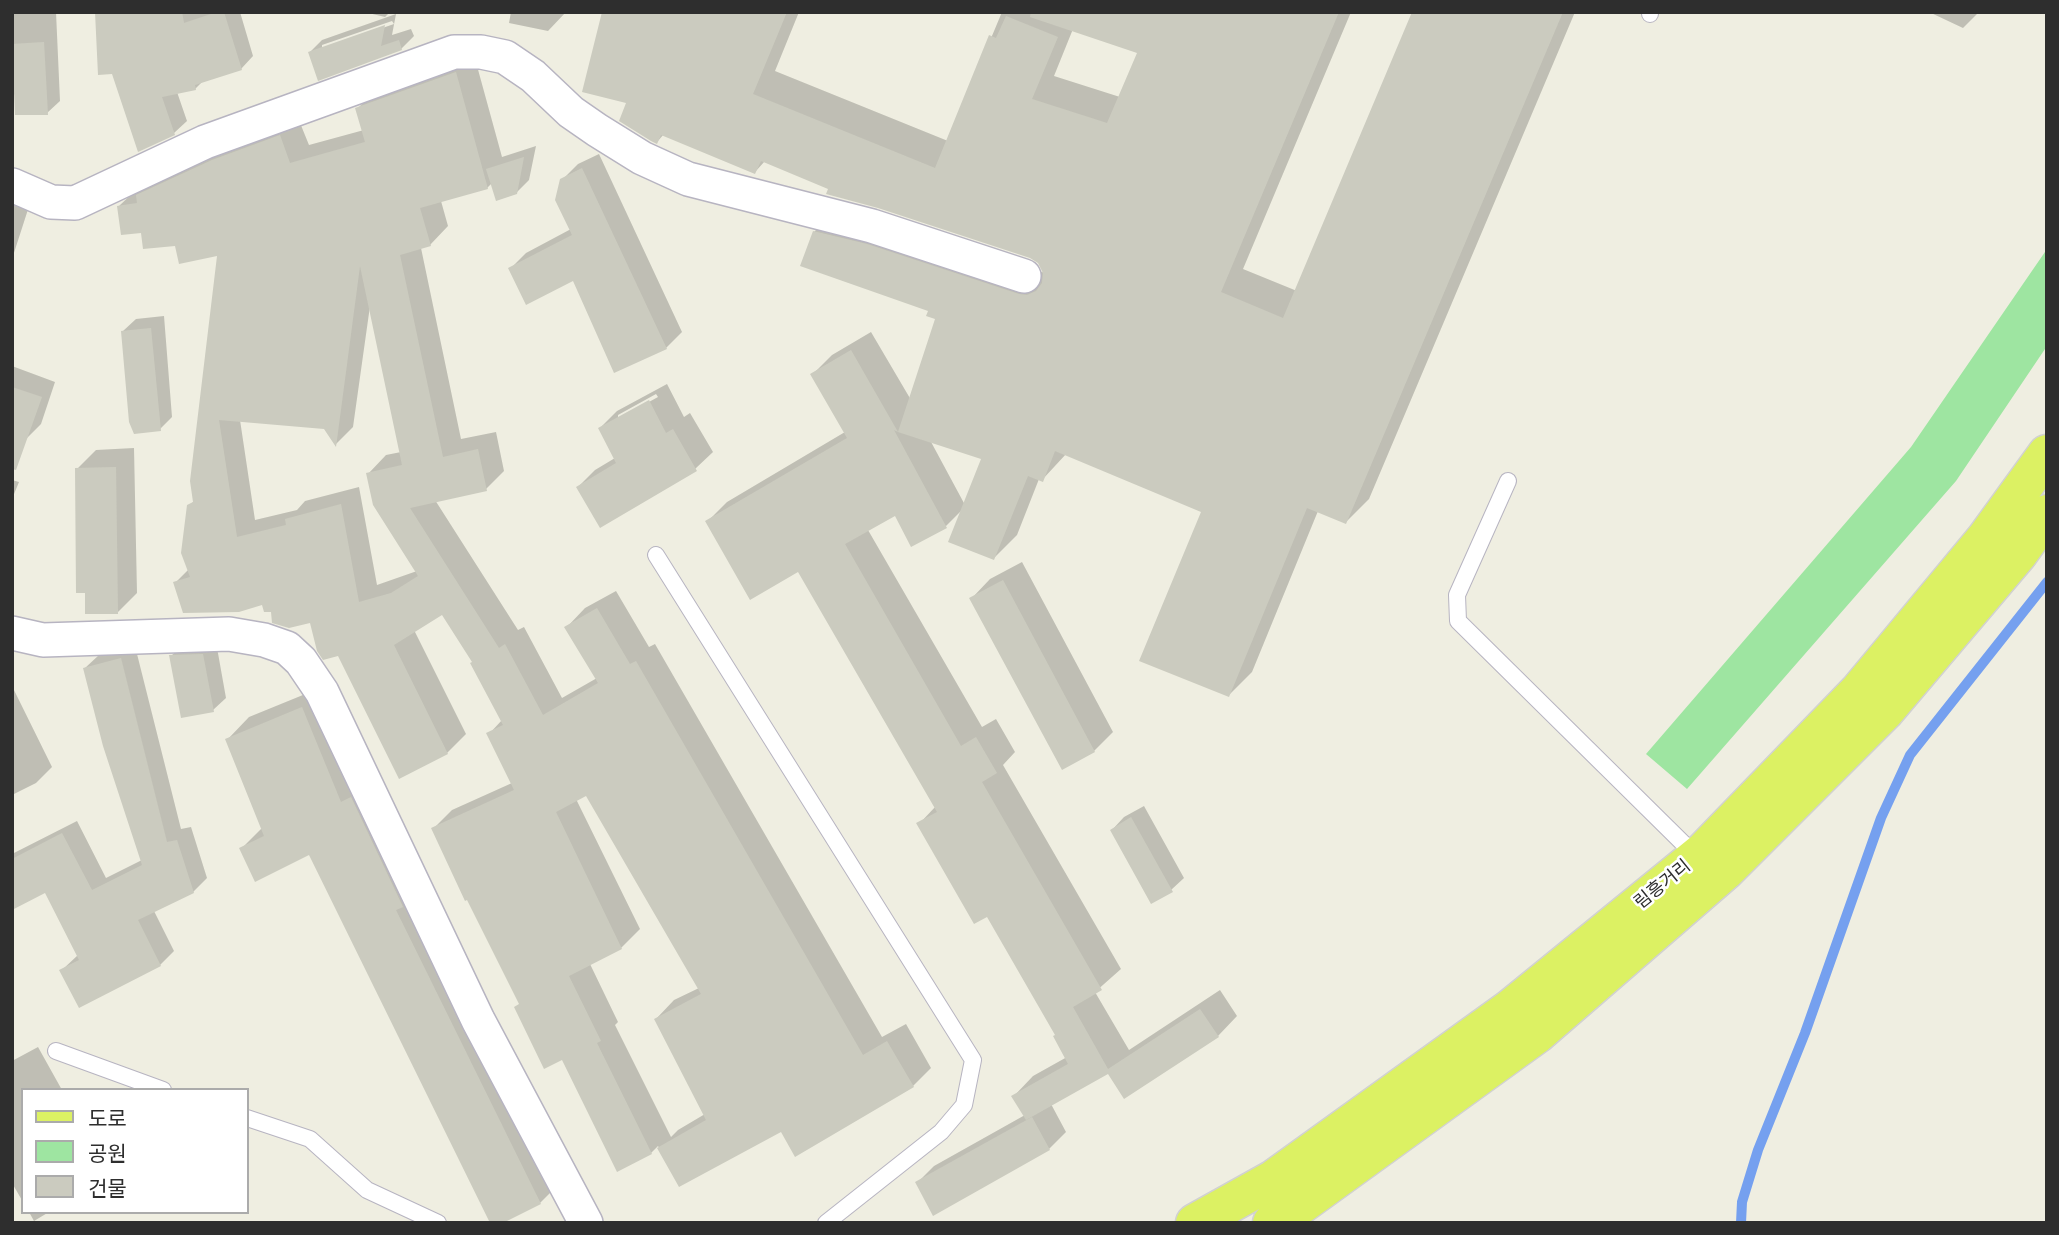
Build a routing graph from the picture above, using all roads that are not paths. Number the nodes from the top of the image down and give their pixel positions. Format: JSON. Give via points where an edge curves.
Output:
{"nodes":[{"id":1,"x":12,"y":185,"type":"edge"},
{"id":2,"x":1024,"y":276,"type":"dead end"},
{"id":3,"x":2047,"y":454,"type":"edge"},
{"id":4,"x":1508,"y":481,"type":"dead end"},
{"id":5,"x":2047,"y":514,"type":"edge"},
{"id":6,"x":656,"y":555,"type":"dead end"},
{"id":7,"x":12,"y":633,"type":"edge"},
{"id":8,"x":1697,"y":857,"type":"junction"},
{"id":9,"x":56,"y":1051,"type":"dead end"},
{"id":10,"x":158,"y":1088,"type":"edge"},
{"id":11,"x":248,"y":1118,"type":"edge"},
{"id":12,"x":438,"y":1223,"type":"edge"},
{"id":13,"x":586,"y":1223,"type":"edge"},
{"id":14,"x":826,"y":1223,"type":"edge"},
{"id":15,"x":1195,"y":1223,"type":"edge"},
{"id":16,"x":1272,"y":1223,"type":"edge"}],
"edges":[{"from":1,"to":2,"type":"street","via":[[51,202],[75,203],[205,142],[454,52],[481,52],[505,57],[597,130],[642,158],[688,178],[872,226]]},
{"from":3,"to":8,"type":"main road","name":"림흥거리","via":[[1986,538],[1859,691]]},
{"from":4,"to":8,"type":"lane","via":[[1457,595],[1458,621]]},
{"from":5,"to":16,"type":"main road","name":"림흥거리","via":[[1885,711],[1725,871],[1536,1034]]},
{"from":6,"to":14,"type":"lane","via":[[973,1060],[964,1105],[941,1132]]},
{"from":7,"to":13,"type":"street","via":[[43,640],[229,634],[286,648],[301,661],[328,704],[478,1020]]},
{"from":8,"to":15,"type":"main road","name":"림흥거리","via":[[1510,1009],[1274,1179]]},
{"from":9,"to":10,"type":"lane"},
{"from":11,"to":12,"type":"lane","via":[[310,1139],[367,1190]]}]}
